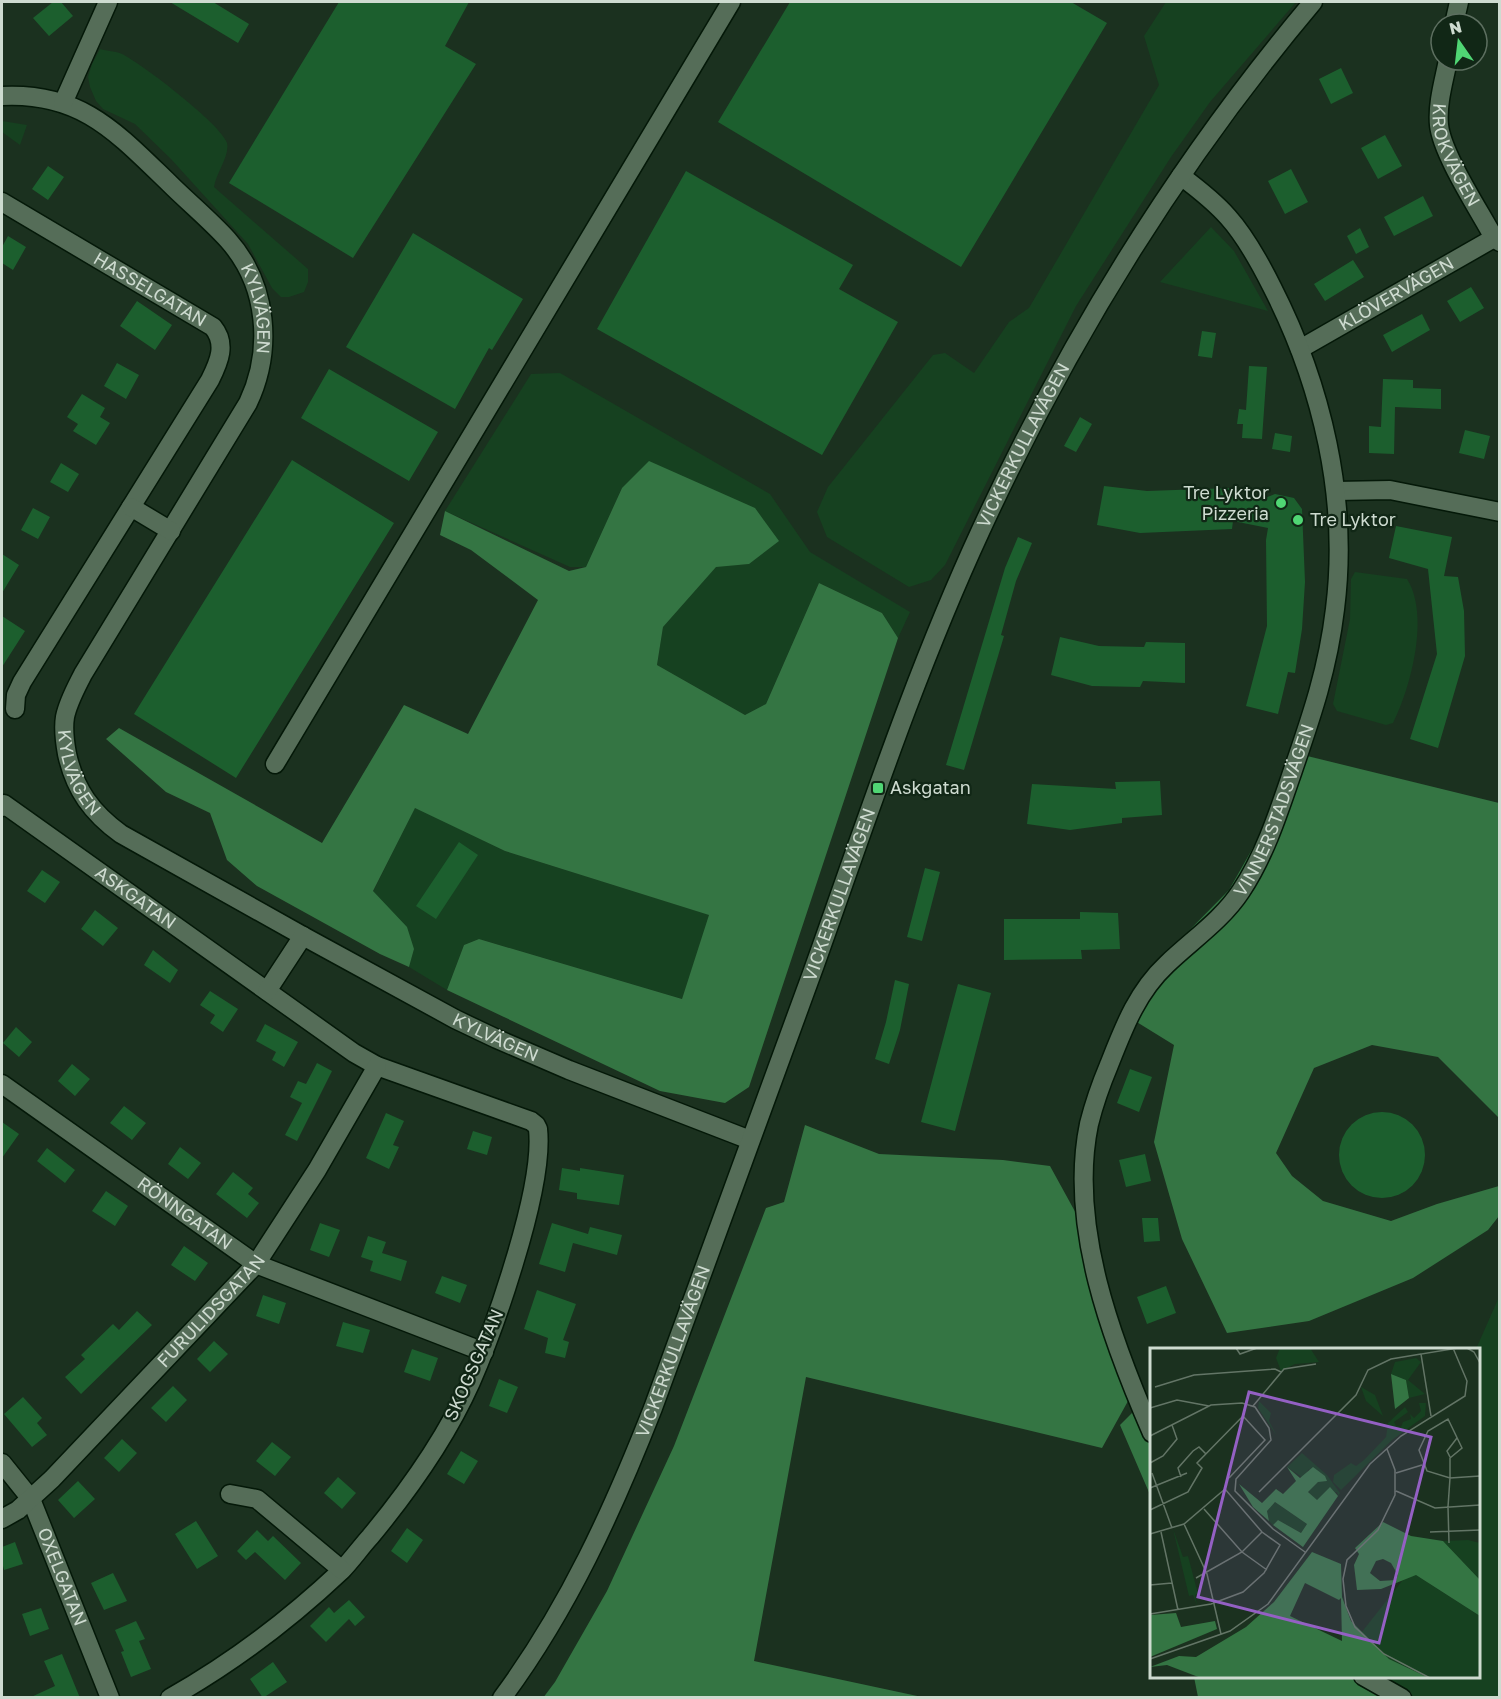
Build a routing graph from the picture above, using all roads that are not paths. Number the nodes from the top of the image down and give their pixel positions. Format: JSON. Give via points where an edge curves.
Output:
{"nodes":[{"id":1,"x":108,"y":2,"type":"edge"},
{"id":2,"x":731,"y":2,"type":"edge"},
{"id":3,"x":1312,"y":2,"type":"edge"},
{"id":4,"x":1446,"y":72,"type":"edge"},
{"id":5,"x":2,"y":96,"type":"edge"},
{"id":6,"x":63,"y":103,"type":"junction"},
{"id":7,"x":1181,"y":176,"type":"junction"},
{"id":8,"x":2,"y":202,"type":"edge"},
{"id":9,"x":1497,"y":240,"type":"edge"},
{"id":10,"x":1300,"y":349,"type":"junction"},
{"id":11,"x":1336,"y":490,"type":"junction"},
{"id":12,"x":130,"y":507,"type":"junction"},
{"id":13,"x":1500,"y":512,"type":"edge"},
{"id":14,"x":171,"y":531,"type":"junction"},
{"id":15,"x":15,"y":709,"type":"dead end"},
{"id":16,"x":275,"y":764,"type":"dead end"},
{"id":17,"x":3,"y":806,"type":"edge"},
{"id":18,"x":303,"y":936,"type":"junction"},
{"id":19,"x":267,"y":991,"type":"junction"},
{"id":20,"x":377,"y":1066,"type":"junction"},
{"id":21,"x":2,"y":1084,"type":"edge"},
{"id":22,"x":538,"y":1129,"type":"joint"},
{"id":23,"x":750,"y":1140,"type":"junction"},
{"id":24,"x":256,"y":1264,"type":"junction"},
{"id":25,"x":484,"y":1352,"type":"junction"},
{"id":26,"x":1150,"y":1428,"type":"edge"},
{"id":27,"x":2,"y":1463,"type":"edge"},
{"id":28,"x":230,"y":1494,"type":"dead end"},
{"id":29,"x":31,"y":1499,"type":"junction"},
{"id":30,"x":2,"y":1519,"type":"edge"},
{"id":31,"x":342,"y":1570,"type":"junction"},
{"id":32,"x":1365,"y":1678,"type":"edge"},
{"id":33,"x":110,"y":1698,"type":"edge"},
{"id":34,"x":170,"y":1698,"type":"edge"},
{"id":35,"x":502,"y":1698,"type":"edge"},
{"id":36,"x":1402,"y":1698,"type":"edge"}],
"edges":[{"from":1,"to":6,"type":"street"},
{"from":2,"to":16,"type":"street"},
{"from":3,"to":7,"type":"street","name":"VICKERKULLAVÄGEN","via":[[1244,86]]},
{"from":4,"to":9,"type":"street","name":"KROKVÄGEN","via":[[1439,126],[1446,150]]},
{"from":5,"to":6,"type":"street","name":"KYLVÄGEN","via":[[43,97]]},
{"from":6,"to":14,"type":"street","name":"KYLVÄGEN","via":[[99,120],[125,139],[210,222],[237,252],[260,300],[263,352],[255,387],[241,418]]},
{"from":7,"to":10,"type":"street","name":"VINNERSTADSVÄGEN","via":[[1227,216],[1241,234],[1266,274]]},
{"from":7,"to":23,"type":"street","name":"VICKERKULLAVÄGEN","via":[[1077,342],[979,534],[921,673]]},
{"from":8,"to":12,"type":"street","name":"HASSELGATAN","via":[[218,333],[218,365]]},
{"from":9,"to":10,"type":"street","name":"KLÖVERVÄGEN"},
{"from":10,"to":11,"type":"street","name":"VINNERSTADSVÄGEN","via":[[1324,429]]},
{"from":11,"to":13,"type":"street","via":[[1390,490]]},
{"from":11,"to":26,"type":"street","name":"VINNERSTADSVÄGEN","via":[[1338,567],[1330,648],[1320,692],[1274,825],[1240,893],[1217,921],[1166,965],[1137,1000],[1089,1123],[1084,1179],[1090,1247],[1120,1352]]},
{"from":12,"to":14,"type":"street"},
{"from":12,"to":15,"type":"street","name":"HASSELGATAN","via":[[22,682]]},
{"from":14,"to":18,"type":"street","name":"KYLVÄGEN","via":[[83,674],[68,707],[64,735],[75,782],[94,812],[121,834]]},
{"from":17,"to":19,"type":"street","name":"ASKGATAN"},
{"from":18,"to":19,"type":"street"},
{"from":18,"to":23,"type":"street","name":"KYLVÄGEN","via":[[497,1039]]},
{"from":19,"to":20,"type":"street","name":"ASKGATAN"},
{"from":20,"to":22,"type":"street","name":"ASKGATAN","via":[[531,1121]]},
{"from":20,"to":24,"type":"street","name":"FURULIDSGATAN","via":[[317,1170]]},
{"from":21,"to":24,"type":"street","name":"RÖNNGATAN"},
{"from":22,"to":25,"type":"street","name":"SKOGSGATAN","via":[[530,1202],[505,1294]]},
{"from":23,"to":35,"type":"street","name":"VICKERKULLAVÄGEN","via":[[622,1488],[560,1612]]},
{"from":24,"to":25,"type":"street","name":"RÖNNGATAN"},
{"from":24,"to":29,"type":"street","name":"FURULIDSGATAN"},
{"from":25,"to":31,"type":"street","name":"SKOGSGATAN","via":[[453,1417],[424,1465]]},
{"from":27,"to":29,"type":"street","name":"OXELGATAN"},
{"from":28,"to":31,"type":"street","via":[[257,1499]]},
{"from":29,"to":30,"type":"street","name":"FURULIDSGATAN"},
{"from":29,"to":33,"type":"street","name":"OXELGATAN"},
{"from":31,"to":34,"type":"street","name":"SKOGSGATAN","via":[[242,1654]]},
{"from":32,"to":36,"type":"street"}]}
